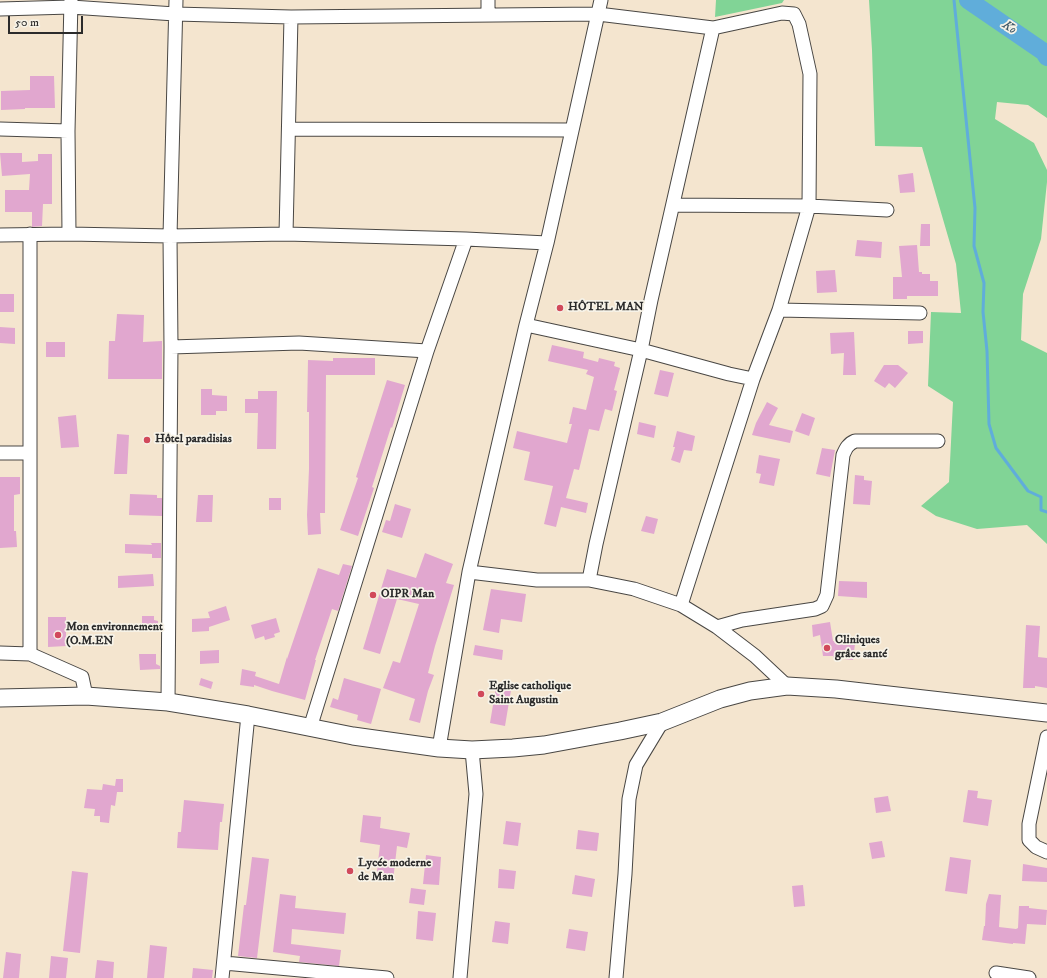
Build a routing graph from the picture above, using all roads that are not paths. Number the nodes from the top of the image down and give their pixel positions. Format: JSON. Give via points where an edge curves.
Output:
{"nodes":[{"id":1,"x":176,"y":0,"type":"edge"},
{"id":2,"x":488,"y":0,"type":"edge"},
{"id":3,"x":601,"y":0,"type":"edge"},
{"id":4,"x":71,"y":4,"type":"edge"},
{"id":5,"x":0,"y":9,"type":"edge"},
{"id":6,"x":175,"y":14,"type":"junction"},
{"id":7,"x":488,"y":14,"type":"junction"},
{"id":8,"x":598,"y":14,"type":"junction"},
{"id":9,"x":291,"y":17,"type":"junction"},
{"id":10,"x":713,"y":28,"type":"junction"},
{"id":11,"x":0,"y":129,"type":"edge"},
{"id":12,"x":289,"y":129,"type":"junction"},
{"id":13,"x":571,"y":130,"type":"junction"},
{"id":14,"x":68,"y":131,"type":"junction"},
{"id":15,"x":673,"y":205,"type":"junction"},
{"id":16,"x":809,"y":206,"type":"junction"},
{"id":17,"x":887,"y":210,"type":"dead end"},
{"id":18,"x":30,"y":234,"type":"junction"},
{"id":19,"x":69,"y":234,"type":"junction"},
{"id":20,"x":286,"y":234,"type":"junction"},
{"id":21,"x":0,"y":235,"type":"edge"},
{"id":22,"x":170,"y":236,"type":"junction"},
{"id":23,"x":466,"y":239,"type":"junction"},
{"id":24,"x":547,"y":243,"type":"junction"},
{"id":25,"x":779,"y":310,"type":"junction"},
{"id":26,"x":920,"y":313,"type":"dead end"},
{"id":27,"x":526,"y":325,"type":"junction"},
{"id":28,"x":171,"y":347,"type":"junction"},
{"id":29,"x":641,"y":350,"type":"junction"},
{"id":30,"x":426,"y":351,"type":"junction"},
{"id":31,"x":752,"y":379,"type":"junction"},
{"id":32,"x":938,"y":440,"type":"dead end"},
{"id":33,"x":0,"y":453,"type":"edge"},
{"id":34,"x":30,"y":453,"type":"junction"},
{"id":35,"x":469,"y":572,"type":"junction"},
{"id":36,"x":589,"y":580,"type":"junction"},
{"id":37,"x":681,"y":605,"type":"junction"},
{"id":38,"x":717,"y":627,"type":"junction"},
{"id":39,"x":0,"y":653,"type":"edge"},
{"id":40,"x":30,"y":654,"type":"junction"},
{"id":41,"x":787,"y":686,"type":"junction"},
{"id":42,"x":86,"y":696,"type":"junction"},
{"id":43,"x":0,"y":698,"type":"edge"},
{"id":44,"x":168,"y":702,"type":"junction"},
{"id":45,"x":1047,"y":713,"type":"edge"},
{"id":46,"x":248,"y":715,"type":"junction"},
{"id":47,"x":662,"y":722,"type":"junction"},
{"id":48,"x":310,"y":728,"type":"junction"},
{"id":49,"x":1047,"y":737,"type":"edge"},
{"id":50,"x":439,"y":748,"type":"junction"},
{"id":51,"x":472,"y":750,"type":"junction"},
{"id":52,"x":1047,"y":852,"type":"edge"},
{"id":53,"x":224,"y":963,"type":"junction"},
{"id":54,"x":996,"y":973,"type":"dead end"},
{"id":55,"x":222,"y":978,"type":"edge"},
{"id":56,"x":384,"y":978,"type":"edge"},
{"id":57,"x":387,"y":978,"type":"edge"},
{"id":58,"x":460,"y":978,"type":"edge"},
{"id":59,"x":616,"y":978,"type":"edge"},
{"id":60,"x":1029,"y":978,"type":"edge"}],
"edges":[{"from":1,"to":6,"type":"street"},
{"from":2,"to":7,"type":"street"},
{"from":3,"to":8,"type":"street"},
{"from":4,"to":5,"type":"street"},
{"from":4,"to":6,"type":"street"},
{"from":4,"to":14,"type":"street"},
{"from":6,"to":9,"type":"street"},
{"from":6,"to":22,"type":"street"},
{"from":7,"to":8,"type":"street"},
{"from":7,"to":9,"type":"street"},
{"from":8,"to":10,"type":"street"},
{"from":8,"to":13,"type":"street"},
{"from":9,"to":12,"type":"street"},
{"from":10,"to":15,"type":"street"},
{"from":10,"to":16,"type":"street","via":[[782,13],[794,14],[799,24],[810,74]]},
{"from":11,"to":14,"type":"street"},
{"from":12,"to":13,"type":"street"},
{"from":12,"to":20,"type":"street"},
{"from":13,"to":24,"type":"street"},
{"from":14,"to":19,"type":"street"},
{"from":15,"to":16,"type":"street"},
{"from":15,"to":29,"type":"street"},
{"from":16,"to":17,"type":"street"},
{"from":16,"to":25,"type":"street"},
{"from":18,"to":19,"type":"street"},
{"from":18,"to":21,"type":"street"},
{"from":18,"to":34,"type":"street"},
{"from":19,"to":22,"type":"street"},
{"from":20,"to":22,"type":"street"},
{"from":20,"to":23,"type":"street"},
{"from":22,"to":28,"type":"street"},
{"from":23,"to":24,"type":"street"},
{"from":23,"to":30,"type":"street"},
{"from":24,"to":27,"type":"street"},
{"from":25,"to":26,"type":"street"},
{"from":25,"to":31,"type":"street"},
{"from":27,"to":29,"type":"street"},
{"from":27,"to":35,"type":"street"},
{"from":28,"to":30,"type":"street","via":[[299,343]]},
{"from":28,"to":44,"type":"street"},
{"from":29,"to":31,"type":"street"},
{"from":29,"to":36,"type":"street"},
{"from":30,"to":48,"type":"street"},
{"from":31,"to":37,"type":"street"},
{"from":32,"to":38,"type":"street","via":[[850,443],[843,455],[827,594],[822,606]]},
{"from":33,"to":34,"type":"street"},
{"from":34,"to":40,"type":"street"},
{"from":35,"to":36,"type":"street","via":[[537,580]]},
{"from":35,"to":50,"type":"street"},
{"from":36,"to":37,"type":"street","via":[[634,588]]},
{"from":37,"to":38,"type":"street"},
{"from":38,"to":41,"type":"street","via":[[755,656]]},
{"from":39,"to":40,"type":"street"},
{"from":40,"to":42,"type":"street","via":[[82,677]]},
{"from":41,"to":45,"type":"main road","via":[[836,689]]},
{"from":41,"to":47,"type":"main road","via":[[720,699]]},
{"from":42,"to":43,"type":"main road"},
{"from":42,"to":44,"type":"main road"},
{"from":44,"to":46,"type":"main road"},
{"from":46,"to":48,"type":"main road"},
{"from":46,"to":53,"type":"street"},
{"from":47,"to":51,"type":"main road","via":[[544,745]]},
{"from":47,"to":59,"type":"street","via":[[636,765],[629,799],[626,874]]},
{"from":48,"to":50,"type":"main road"},
{"from":49,"to":52,"type":"street","via":[[1029,824],[1029,840]]},
{"from":50,"to":51,"type":"main road"},
{"from":51,"to":58,"type":"street","via":[[476,794]]},
{"from":53,"to":55,"type":"street"},
{"from":53,"to":56,"type":"street"},
{"from":54,"to":60,"type":"street"},
{"from":56,"to":57,"type":"street"}]}
